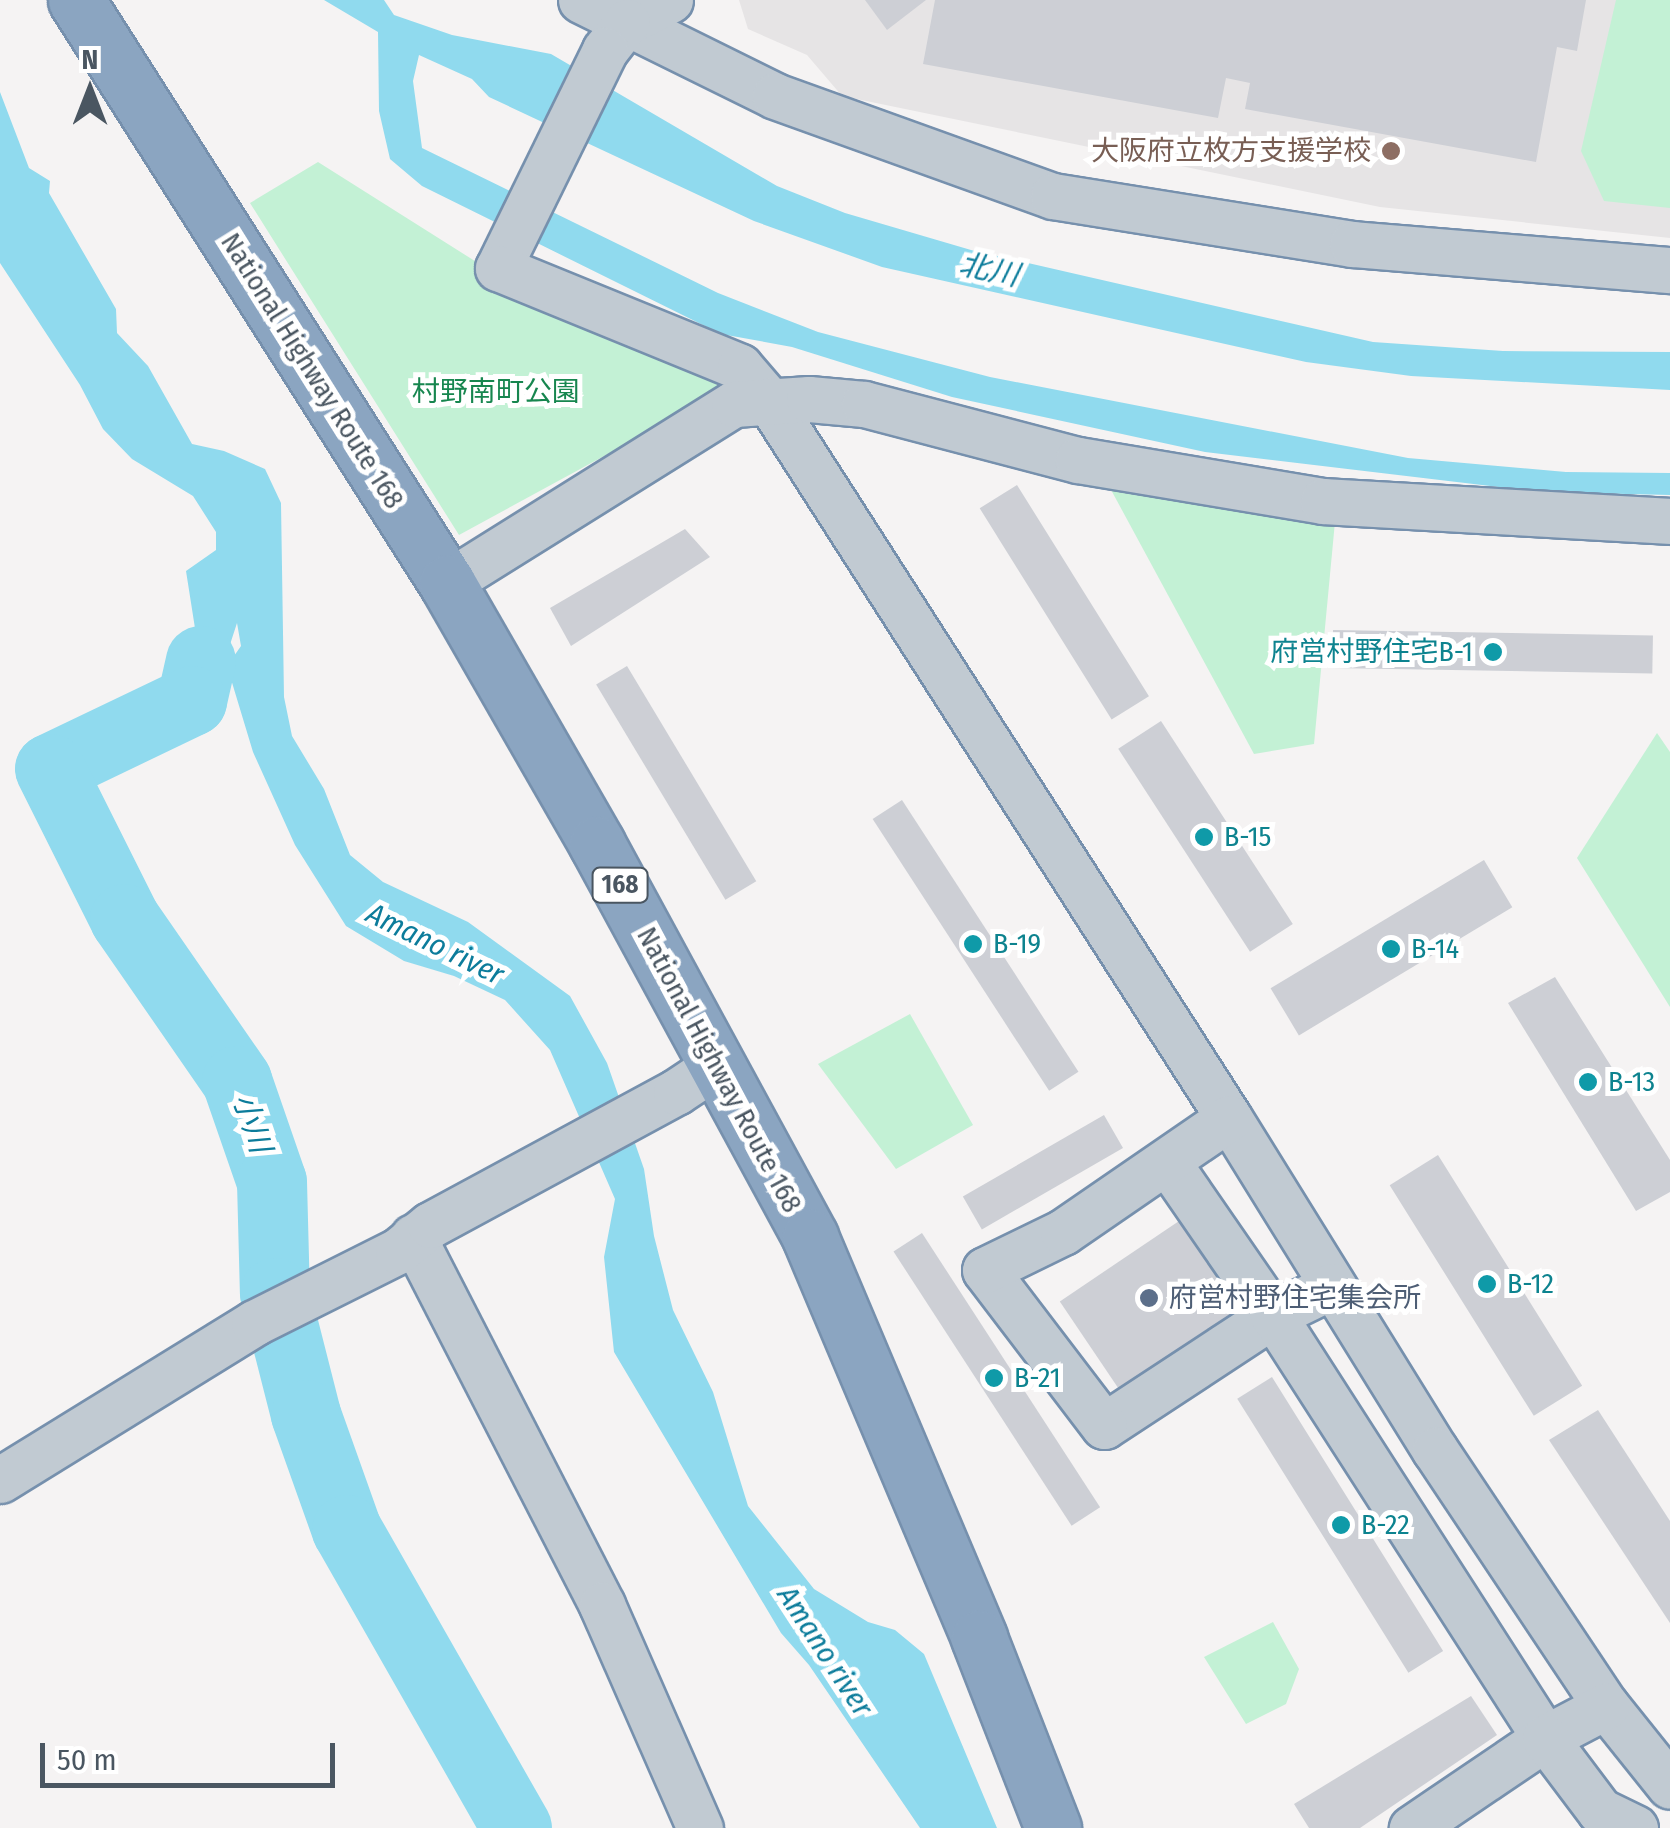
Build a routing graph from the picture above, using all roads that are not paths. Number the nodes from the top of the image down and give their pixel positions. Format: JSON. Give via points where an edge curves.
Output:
{"nodes":[{"id":1,"x":76,"y":0,"type":"edge"},
{"id":2,"x":581,"y":0,"type":"edge"},
{"id":3,"x":670,"y":0,"type":"edge"},
{"id":4,"x":616,"y":36,"type":"junction"},
{"id":5,"x":1670,"y":270,"type":"edge"},
{"id":6,"x":769,"y":401,"type":"junction"},
{"id":7,"x":1670,"y":521,"type":"edge"},
{"id":8,"x":447,"y":583,"type":"junction"},
{"id":9,"x":696,"y":1079,"type":"junction"},
{"id":10,"x":1229,"y":1118,"type":"junction"},
{"id":11,"x":1168,"y":1163,"type":"junction"},
{"id":12,"x":421,"y":1231,"type":"junction"},
{"id":13,"x":1332,"y":1286,"type":"junction"},
{"id":14,"x":1273,"y":1315,"type":"junction"},
{"id":15,"x":0,"y":1480,"type":"edge"},
{"id":16,"x":1606,"y":1706,"type":"junction"},
{"id":17,"x":1544,"y":1738,"type":"junction"},
{"id":18,"x":1670,"y":1786,"type":"edge"},
{"id":19,"x":700,"y":1828,"type":"edge"},
{"id":20,"x":1053,"y":1828,"type":"edge"},
{"id":21,"x":1412,"y":1828,"type":"edge"},
{"id":22,"x":1635,"y":1828,"type":"edge"}],
"edges":[{"from":1,"to":8,"type":"highway","name":"National Highway Route 168","number":"168"},
{"from":2,"to":4,"type":"street"},
{"from":3,"to":4,"type":"street"},
{"from":4,"to":5,"type":"street","via":[[1053,196],[1352,244]]},
{"from":4,"to":6,"type":"street","via":[[498,268],[740,367]]},
{"from":6,"to":7,"type":"street","via":[[864,404],[1078,460],[1323,501]]},
{"from":6,"to":8,"type":"street","via":[[734,404],[690,428]]},
{"from":6,"to":10,"type":"street"},
{"from":8,"to":9,"type":"highway","name":"National Highway Route 168","number":"168","via":[[598,844]]},
{"from":9,"to":12,"type":"street"},
{"from":9,"to":20,"type":"highway","name":"National Highway Route 168","number":"168","via":[[810,1237]]},
{"from":10,"to":11,"type":"street"},
{"from":10,"to":13,"type":"street"},
{"from":11,"to":14,"type":"street"},
{"from":11,"to":14,"type":"street","via":[[1063,1232],[984,1270],[1104,1426]]},
{"from":12,"to":15,"type":"street","via":[[398,1251],[254,1323]]},
{"from":12,"to":19,"type":"street","via":[[602,1605]]},
{"from":13,"to":14,"type":"street"},
{"from":13,"to":16,"type":"street"},
{"from":14,"to":17,"type":"street"},
{"from":16,"to":17,"type":"street"},
{"from":16,"to":18,"type":"street"},
{"from":17,"to":21,"type":"street"},
{"from":17,"to":22,"type":"street","via":[[1600,1811]]}]}
